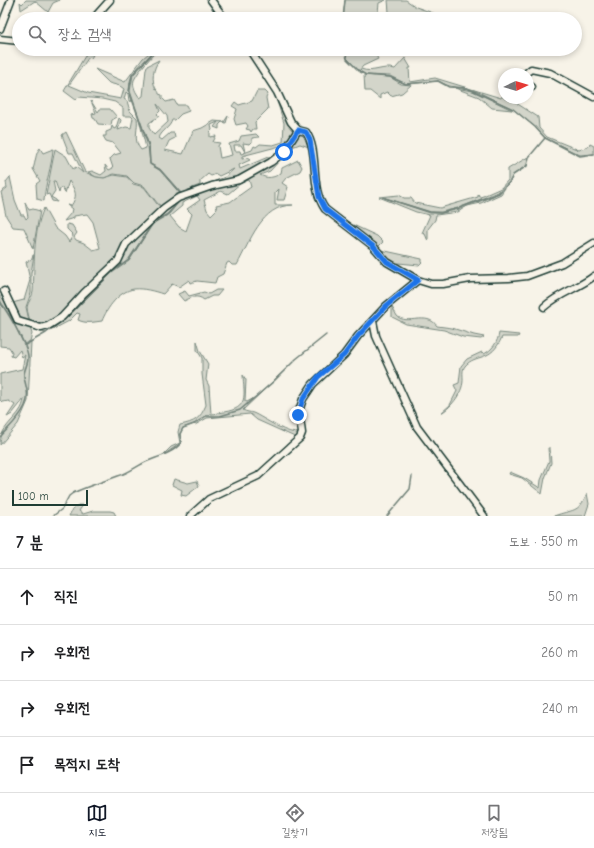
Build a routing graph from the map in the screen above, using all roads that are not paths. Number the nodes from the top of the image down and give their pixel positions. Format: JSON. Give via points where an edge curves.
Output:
{"nodes":[{"id":1,"x":11,"y":0,"type":"edge"},
{"id":2,"x":110,"y":0,"type":"edge"},
{"id":3,"x":211,"y":0,"type":"edge"},
{"id":4,"x":99,"y":12,"type":"edge"},
{"id":5,"x":220,"y":12,"type":"edge"},
{"id":6,"x":0,"y":29,"type":"edge"},
{"id":7,"x":0,"y":39,"type":"edge"},
{"id":8,"x":12,"y":40,"type":"edge"},
{"id":9,"x":254,"y":56,"type":"edge"},
{"id":10,"x":534,"y":70,"type":"edge"},
{"id":11,"x":594,"y":96,"type":"edge"},
{"id":12,"x":298,"y":130,"type":"junction"},
{"id":13,"x":594,"y":243,"type":"edge"},
{"id":14,"x":594,"y":276,"type":"edge"},
{"id":15,"x":418,"y":280,"type":"junction"},
{"id":16,"x":4,"y":291,"type":"dead end"},
{"id":17,"x":544,"y":307,"type":"dead end"},
{"id":18,"x":373,"y":321,"type":"junction"},
{"id":19,"x":190,"y":516,"type":"edge"},
{"id":20,"x":484,"y":516,"type":"edge"}],
"edges":[{"from":1,"to":6,"type":"street"},
{"from":2,"to":4,"type":"street"},
{"from":3,"to":5,"type":"street"},
{"from":7,"to":8,"type":"street"},
{"from":9,"to":12,"type":"street"},
{"from":10,"to":11,"type":"street","via":[[550,73]]},
{"from":12,"to":15,"type":"street","via":[[306,132],[310,140],[319,197],[325,209],[373,246],[387,262]]},
{"from":12,"to":16,"type":"street","via":[[284,152],[270,162],[239,180],[178,198],[164,208],[126,244],[118,261],[108,272],[84,293],[68,312],[48,326],[41,328],[18,321]]},
{"from":13,"to":15,"type":"street","via":[[562,263],[527,276],[470,279],[436,285]]},
{"from":14,"to":17,"type":"street","via":[[551,300]]},
{"from":15,"to":18,"type":"street","via":[[393,300]]},
{"from":18,"to":19,"type":"street","via":[[344,355],[318,377],[307,391],[299,411],[302,433],[300,438],[258,476],[210,499]]},
{"from":18,"to":20,"type":"street","via":[[376,336],[417,427]]}]}
